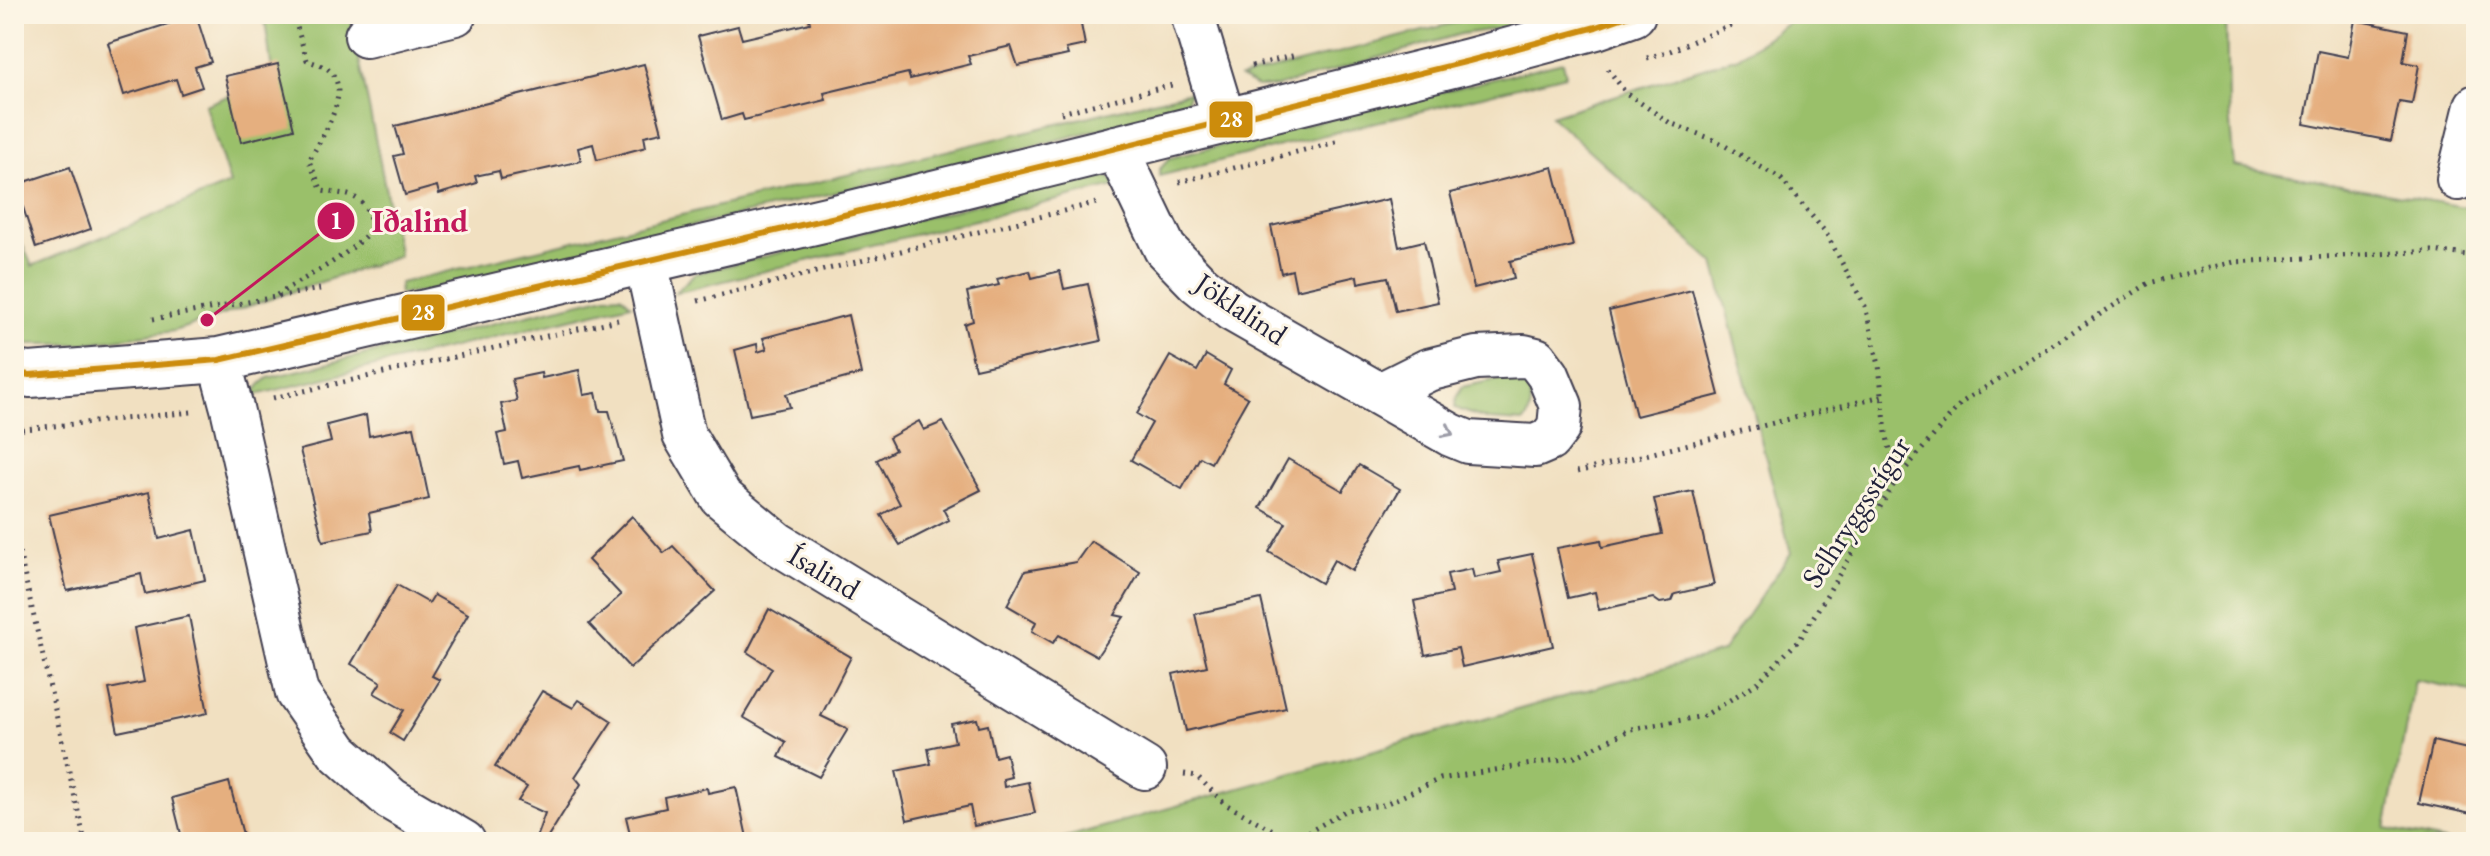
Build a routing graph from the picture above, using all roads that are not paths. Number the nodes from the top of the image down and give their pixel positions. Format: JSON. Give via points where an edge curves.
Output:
{"nodes":[{"id":1,"x":455,"y":14,"type":"edge"},
{"id":2,"x":1192,"y":14,"type":"edge"},
{"id":3,"x":1633,"y":14,"type":"edge"},
{"id":4,"x":366,"y":36,"type":"dead end"},
{"id":5,"x":2476,"y":106,"type":"edge"},
{"id":6,"x":1224,"y":120,"type":"junction"},
{"id":7,"x":1116,"y":147,"type":"junction"},
{"id":8,"x":2458,"y":179,"type":"dead end"},
{"id":9,"x":646,"y":262,"type":"junction"},
{"id":10,"x":219,"y":360,"type":"junction"},
{"id":11,"x":14,"y":373,"type":"edge"},
{"id":12,"x":1380,"y":394,"type":"junction"},
{"id":13,"x":1145,"y":768,"type":"road end"},
{"id":14,"x":464,"y":842,"type":"edge"}],
"edges":[{"from":1,"to":4,"type":"street"},
{"from":2,"to":6,"type":"street"},
{"from":3,"to":6,"type":"street","via":[[1469,61]]},
{"from":5,"to":8,"type":"street"},
{"from":6,"to":7,"type":"street"},
{"from":7,"to":9,"type":"street"},
{"from":7,"to":12,"type":"street","name":"Jöklalind","via":[[1165,249],[1197,282],[1232,310]]},
{"from":9,"to":10,"type":"street"},
{"from":9,"to":13,"type":"street","name":"Ísalind","via":[[684,435],[721,497],[777,543]]},
{"from":10,"to":11,"type":"street"},
{"from":10,"to":14,"type":"street","via":[[297,693],[338,752],[391,799]]},
{"from":12,"to":12,"type":"street","name":"Jöklalind","one_way":true,"via":[[1468,442],[1535,446],[1559,427],[1561,406],[1548,375],[1536,359],[1524,356],[1476,358],[1428,370]]}]}
